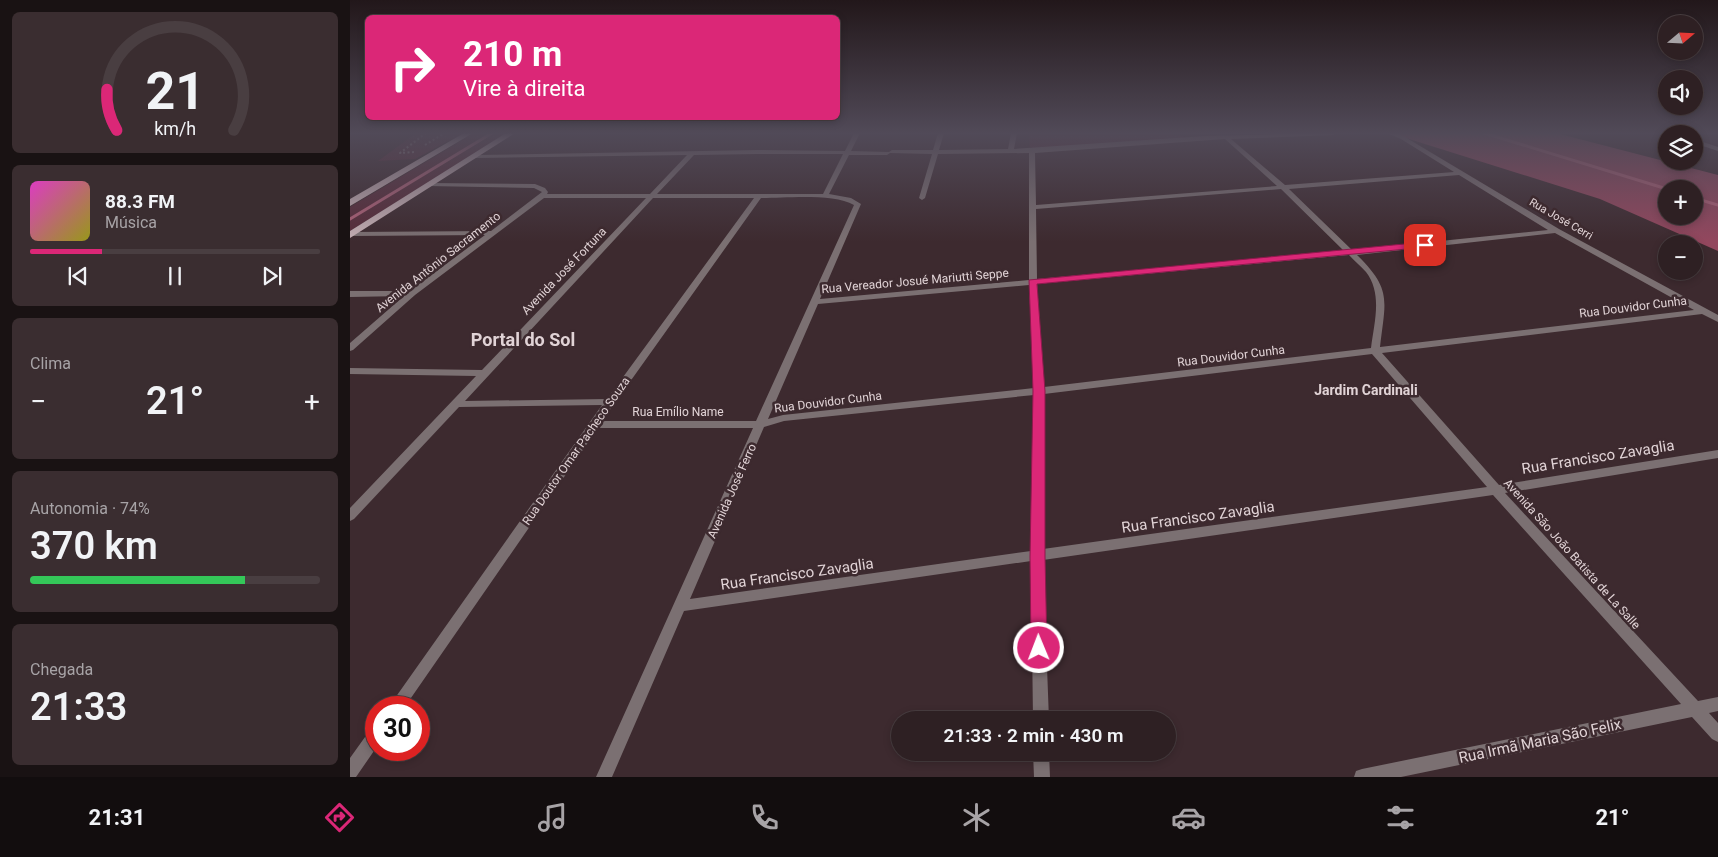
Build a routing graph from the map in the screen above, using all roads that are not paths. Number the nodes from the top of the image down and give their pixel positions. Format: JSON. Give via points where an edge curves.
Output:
{"nodes":[{"id":1,"x":407,"y":169,"type":"edge"},
{"id":2,"x":456,"y":169,"type":"edge"},
{"id":3,"x":677,"y":169,"type":"edge"},
{"id":4,"x":838,"y":169,"type":"edge"},
{"id":5,"x":931,"y":169,"type":"edge"},
{"id":6,"x":1032,"y":169,"type":"edge"},
{"id":7,"x":1267,"y":169,"type":"edge"},
{"id":8,"x":1454,"y":169,"type":"edge"},
{"id":9,"x":1461,"y":173,"type":"junction"},
{"id":10,"x":430,"y":185,"type":"junction"},
{"id":11,"x":1283,"y":187,"type":"junction"},
{"id":12,"x":542,"y":196,"type":"junction"},
{"id":13,"x":653,"y":196,"type":"junction"},
{"id":14,"x":759,"y":196,"type":"junction"},
{"id":15,"x":825,"y":196,"type":"junction"},
{"id":16,"x":922,"y":198,"type":"dead end"},
{"id":17,"x":350,"y":203,"type":"edge"},
{"id":18,"x":1032,"y":207,"type":"junction"},
{"id":19,"x":1556,"y":231,"type":"junction"},
{"id":20,"x":491,"y":232,"type":"junction"},
{"id":21,"x":351,"y":234,"type":"edge"},
{"id":22,"x":1350,"y":253,"type":"junction"},
{"id":23,"x":1032,"y":282,"type":"junction"},
{"id":24,"x":412,"y":293,"type":"junction"},
{"id":25,"x":350,"y":294,"type":"edge"},
{"id":26,"x":814,"y":302,"type":"junction"},
{"id":27,"x":1704,"y":311,"type":"junction"},
{"id":28,"x":1718,"y":319,"type":"edge"},
{"id":29,"x":350,"y":348,"type":"edge"},
{"id":30,"x":1375,"y":351,"type":"junction"},
{"id":31,"x":350,"y":371,"type":"edge"},
{"id":32,"x":483,"y":374,"type":"junction"},
{"id":33,"x":1039,"y":391,"type":"junction"},
{"id":34,"x":610,"y":402,"type":"junction"},
{"id":35,"x":456,"y":404,"type":"junction"},
{"id":36,"x":595,"y":424,"type":"junction"},
{"id":37,"x":760,"y":425,"type":"junction"},
{"id":38,"x":1718,"y":454,"type":"edge"},
{"id":39,"x":1496,"y":490,"type":"junction"},
{"id":40,"x":350,"y":516,"type":"edge"},
{"id":41,"x":1037,"y":557,"type":"junction"},
{"id":42,"x":681,"y":606,"type":"junction"},
{"id":43,"x":404,"y":696,"type":"edge"},
{"id":44,"x":1718,"y":704,"type":"edge"},
{"id":45,"x":1695,"y":709,"type":"junction"},
{"id":46,"x":1040,"y":711,"type":"edge"},
{"id":47,"x":1718,"y":734,"type":"edge"},
{"id":48,"x":365,"y":751,"type":"edge"},
{"id":49,"x":1041,"y":761,"type":"edge"},
{"id":50,"x":350,"y":772,"type":"edge"},
{"id":51,"x":604,"y":777,"type":"edge"},
{"id":52,"x":1042,"y":777,"type":"edge"},
{"id":53,"x":1362,"y":777,"type":"edge"}],
"edges":[{"from":1,"to":17,"type":"main road"},
{"from":2,"to":10,"type":"main road"},
{"from":3,"to":13,"type":"street","name":"Avenida José Fortuna"},
{"from":4,"to":15,"type":"street"},
{"from":5,"to":16,"type":"street"},
{"from":6,"to":18,"type":"street"},
{"from":7,"to":11,"type":"street"},
{"from":8,"to":9,"type":"street","name":"Rua José Cerri"},
{"from":9,"to":11,"type":"street"},
{"from":9,"to":19,"type":"street","name":"Rua José Cerri"},
{"from":10,"to":12,"type":"street","via":[[534,186],[543,189]]},
{"from":10,"to":21,"type":"main road"},
{"from":11,"to":18,"type":"street"},
{"from":11,"to":22,"type":"street"},
{"from":12,"to":13,"type":"street"},
{"from":12,"to":20,"type":"street","name":"Avenida Antônio Sacramento"},
{"from":13,"to":14,"type":"street"},
{"from":13,"to":32,"type":"street","name":"Avenida José Fortuna"},
{"from":14,"to":15,"type":"street"},
{"from":14,"to":34,"type":"street","name":"Rua Doutor Omar Pacheco Souza"},
{"from":15,"to":26,"type":"street","name":"Avenida José Ferro","via":[[843,197],[858,204]]},
{"from":18,"to":23,"type":"street"},
{"from":19,"to":22,"type":"street","name":"Rua Vereador Josué Mariutti Seppe"},
{"from":19,"to":27,"type":"street","name":"Rua José Cerri"},
{"from":20,"to":21,"type":"street"},
{"from":20,"to":24,"type":"street","name":"Avenida Antônio Sacramento"},
{"from":22,"to":23,"type":"street","name":"Rua Vereador Josué Mariutti Seppe"},
{"from":22,"to":30,"type":"street","via":[[1369,271],[1381,297]]},
{"from":23,"to":26,"type":"street","name":"Rua Vereador Josué Mariutti Seppe"},
{"from":23,"to":33,"type":"street"},
{"from":24,"to":25,"type":"street"},
{"from":24,"to":29,"type":"street","name":"Avenida Antônio Sacramento"},
{"from":26,"to":37,"type":"street","name":"Avenida José Ferro"},
{"from":27,"to":28,"type":"street","name":"Rua José Cerri"},
{"from":27,"to":30,"type":"street","name":"Rua Douvidor Cunha"},
{"from":30,"to":33,"type":"street","name":"Rua Douvidor Cunha"},
{"from":30,"to":39,"type":"street","name":"Avenida São João Batista de La Salle"},
{"from":31,"to":32,"type":"street"},
{"from":32,"to":35,"type":"street","name":"Avenida José Fortuna"},
{"from":33,"to":37,"type":"street","name":"Rua Douvidor Cunha","via":[[783,418]]},
{"from":33,"to":41,"type":"street"},
{"from":34,"to":35,"type":"street"},
{"from":34,"to":36,"type":"street","name":"Rua Doutor Omar Pacheco Souza"},
{"from":35,"to":40,"type":"street","name":"Avenida José Fortuna"},
{"from":36,"to":37,"type":"street","name":"Rua Emílio Name"},
{"from":36,"to":43,"type":"street","name":"Rua Doutor Omar Pacheco Souza"},
{"from":37,"to":42,"type":"street","name":"Avenida José Ferro"},
{"from":38,"to":39,"type":"street","name":"Rua Francisco Zavaglia"},
{"from":39,"to":41,"type":"street","name":"Rua Francisco Zavaglia"},
{"from":39,"to":45,"type":"street","name":"Avenida São João Batista de La Salle"},
{"from":41,"to":42,"type":"street","name":"Rua Francisco Zavaglia"},
{"from":41,"to":46,"type":"street"},
{"from":42,"to":51,"type":"street","name":"Avenida José Ferro"},
{"from":44,"to":45,"type":"street","name":"Rua Irmã Maria São Felix"},
{"from":45,"to":47,"type":"street","name":"Avenida São João Batista de La Salle"},
{"from":45,"to":53,"type":"street","name":"Rua Irmã Maria São Felix"},
{"from":48,"to":50,"type":"street"},
{"from":49,"to":52,"type":"street"}]}
